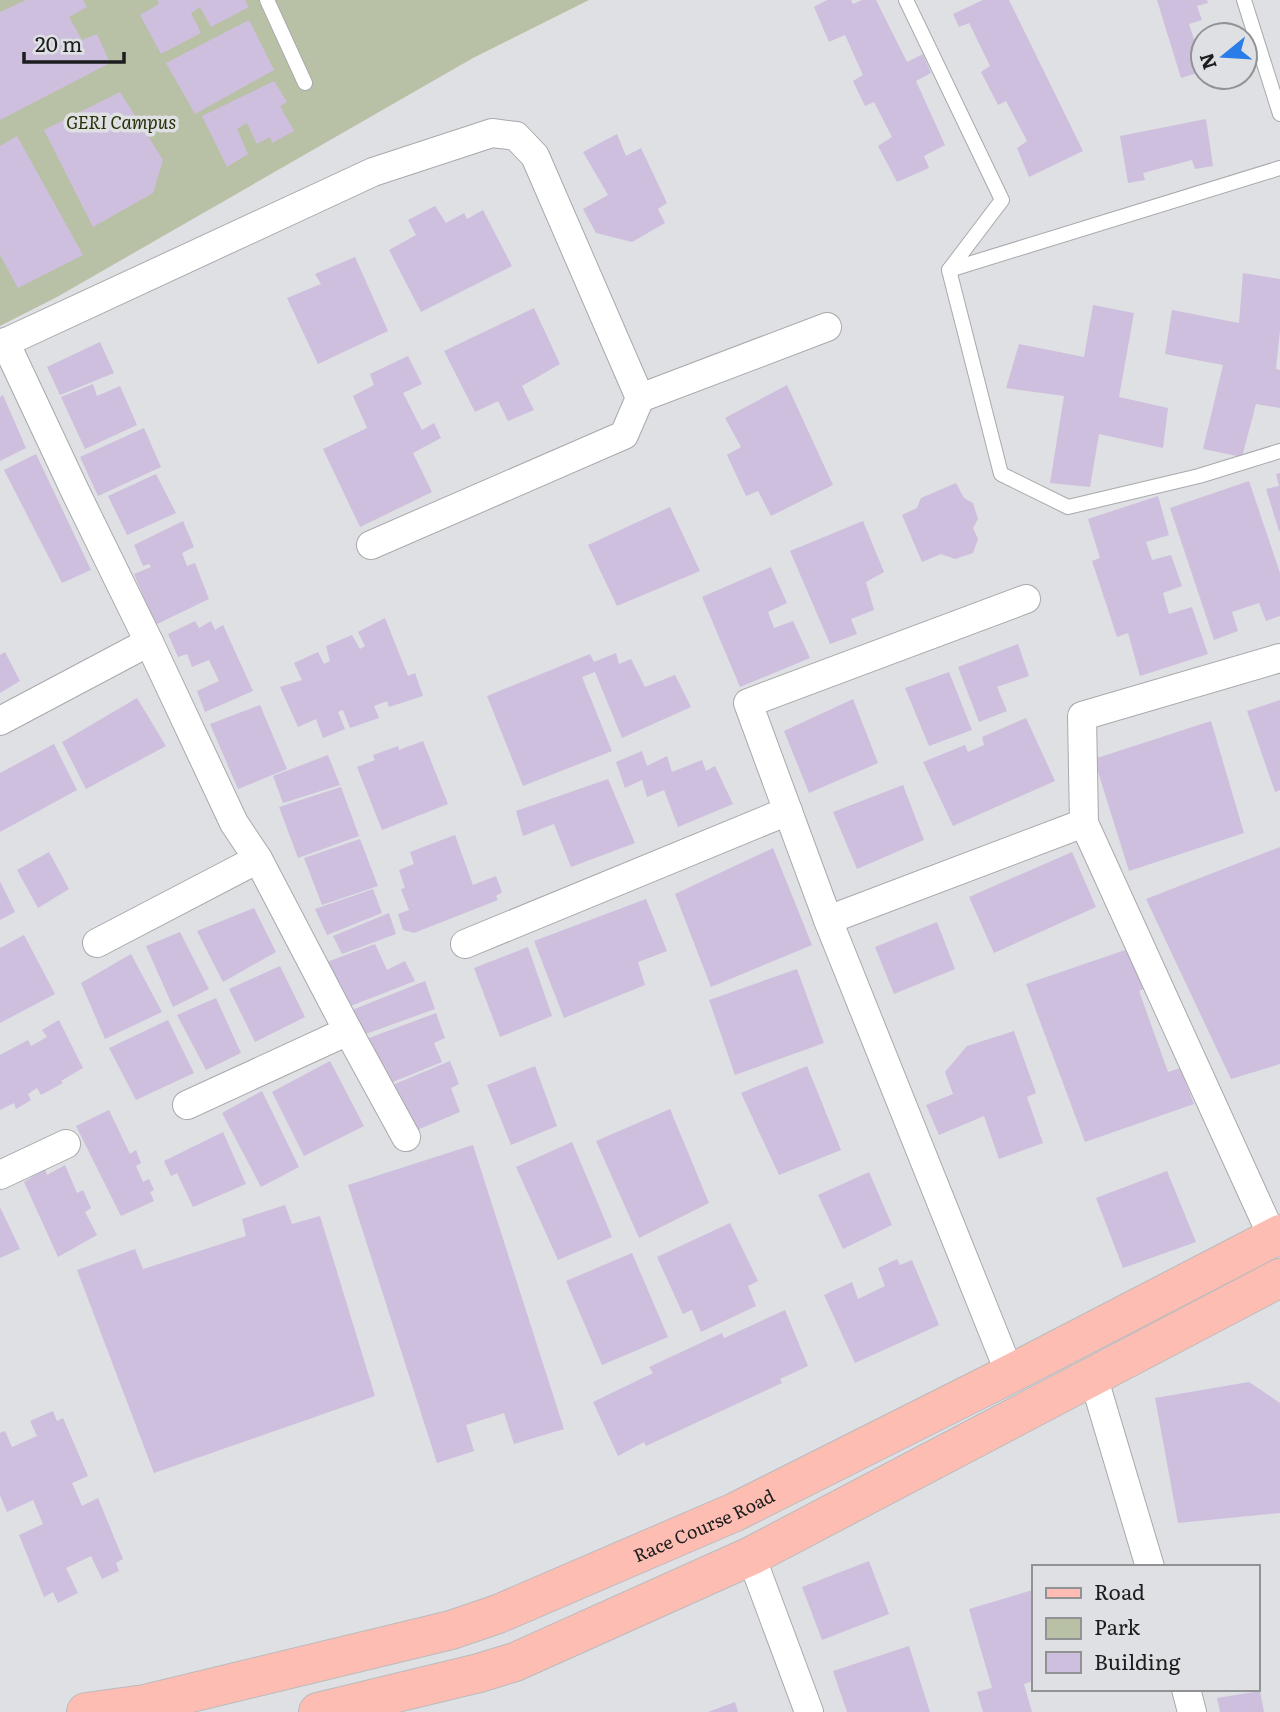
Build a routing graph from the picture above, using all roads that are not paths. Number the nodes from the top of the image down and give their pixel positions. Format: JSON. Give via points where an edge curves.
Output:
{"nodes":[{"id":1,"x":267,"y":0,"type":"edge"},
{"id":2,"x":906,"y":0,"type":"edge"},
{"id":3,"x":1244,"y":0,"type":"edge"},
{"id":4,"x":305,"y":83,"type":"dead end"},
{"id":5,"x":1278,"y":99,"type":"edge"},
{"id":6,"x":1280,"y":114,"type":"edge"},
{"id":7,"x":1280,"y":167,"type":"edge"},
{"id":8,"x":949,"y":270,"type":"junction"},
{"id":9,"x":827,"y":327,"type":"dead end"},
{"id":10,"x":3,"y":343,"type":"edge"},
{"id":11,"x":640,"y":398,"type":"junction"},
{"id":12,"x":1280,"y":451,"type":"edge"},
{"id":13,"x":371,"y":545,"type":"dead end"},
{"id":14,"x":1026,"y":599,"type":"dead end"},
{"id":15,"x":149,"y":642,"type":"junction"},
{"id":16,"x":1280,"y":658,"type":"edge"},
{"id":17,"x":0,"y":722,"type":"edge"},
{"id":18,"x":788,"y":811,"type":"junction"},
{"id":19,"x":1084,"y":823,"type":"junction"},
{"id":20,"x":258,"y":859,"type":"junction"},
{"id":21,"x":828,"y":920,"type":"junction"},
{"id":22,"x":97,"y":943,"type":"dead end"},
{"id":23,"x":465,"y":944,"type":"dead end"},
{"id":24,"x":348,"y":1031,"type":"junction"},
{"id":25,"x":187,"y":1105,"type":"dead end"},
{"id":26,"x":406,"y":1136,"type":"dead end"},
{"id":27,"x":65,"y":1144,"type":"dead end"},
{"id":28,"x":0,"y":1175,"type":"edge"},
{"id":29,"x":1276,"y":1236,"type":"edge"},
{"id":30,"x":1280,"y":1278,"type":"edge"},
{"id":31,"x":1010,"y":1374,"type":"junction"},
{"id":32,"x":1093,"y":1376,"type":"junction"},
{"id":33,"x":751,"y":1556,"type":"junction"},
{"id":34,"x":1149,"y":1565,"type":"edge"},
{"id":35,"x":1187,"y":1691,"type":"edge"},
{"id":36,"x":86,"y":1712,"type":"edge"},
{"id":37,"x":318,"y":1712,"type":"edge"},
{"id":38,"x":809,"y":1712,"type":"edge"},
{"id":39,"x":1192,"y":1712,"type":"edge"}],
"edges":[{"from":1,"to":4,"type":"lane"},
{"from":2,"to":8,"type":"lane","via":[[1002,200]]},
{"from":3,"to":5,"type":"lane"},
{"from":5,"to":6,"type":"lane"},
{"from":7,"to":8,"type":"lane"},
{"from":8,"to":12,"type":"lane","via":[[1001,474],[1068,508]]},
{"from":9,"to":11,"type":"street"},
{"from":10,"to":11,"type":"street","via":[[373,172],[492,133],[516,136],[535,156]]},
{"from":10,"to":15,"type":"street"},
{"from":11,"to":13,"type":"street","via":[[624,435]]},
{"from":14,"to":18,"type":"street","via":[[748,703]]},
{"from":15,"to":17,"type":"street"},
{"from":15,"to":20,"type":"street","via":[[234,823]]},
{"from":16,"to":19,"type":"street","via":[[1082,716]]},
{"from":18,"to":21,"type":"street"},
{"from":18,"to":23,"type":"street"},
{"from":19,"to":21,"type":"street"},
{"from":19,"to":29,"type":"street"},
{"from":20,"to":22,"type":"street"},
{"from":20,"to":24,"type":"street"},
{"from":21,"to":31,"type":"street"},
{"from":24,"to":25,"type":"street"},
{"from":24,"to":26,"type":"street"},
{"from":27,"to":28,"type":"street"},
{"from":29,"to":31,"type":"main road","name":"Race Course Road"},
{"from":30,"to":32,"type":"main road"},
{"from":31,"to":36,"type":"main road","name":"Race Course Road","via":[[735,1512],[498,1614],[451,1630],[196,1692]]},
{"from":32,"to":33,"type":"main road"},
{"from":32,"to":34,"type":"street"},
{"from":33,"to":37,"type":"main road","via":[[515,1661]]},
{"from":33,"to":38,"type":"street"},
{"from":35,"to":39,"type":"street"}]}
